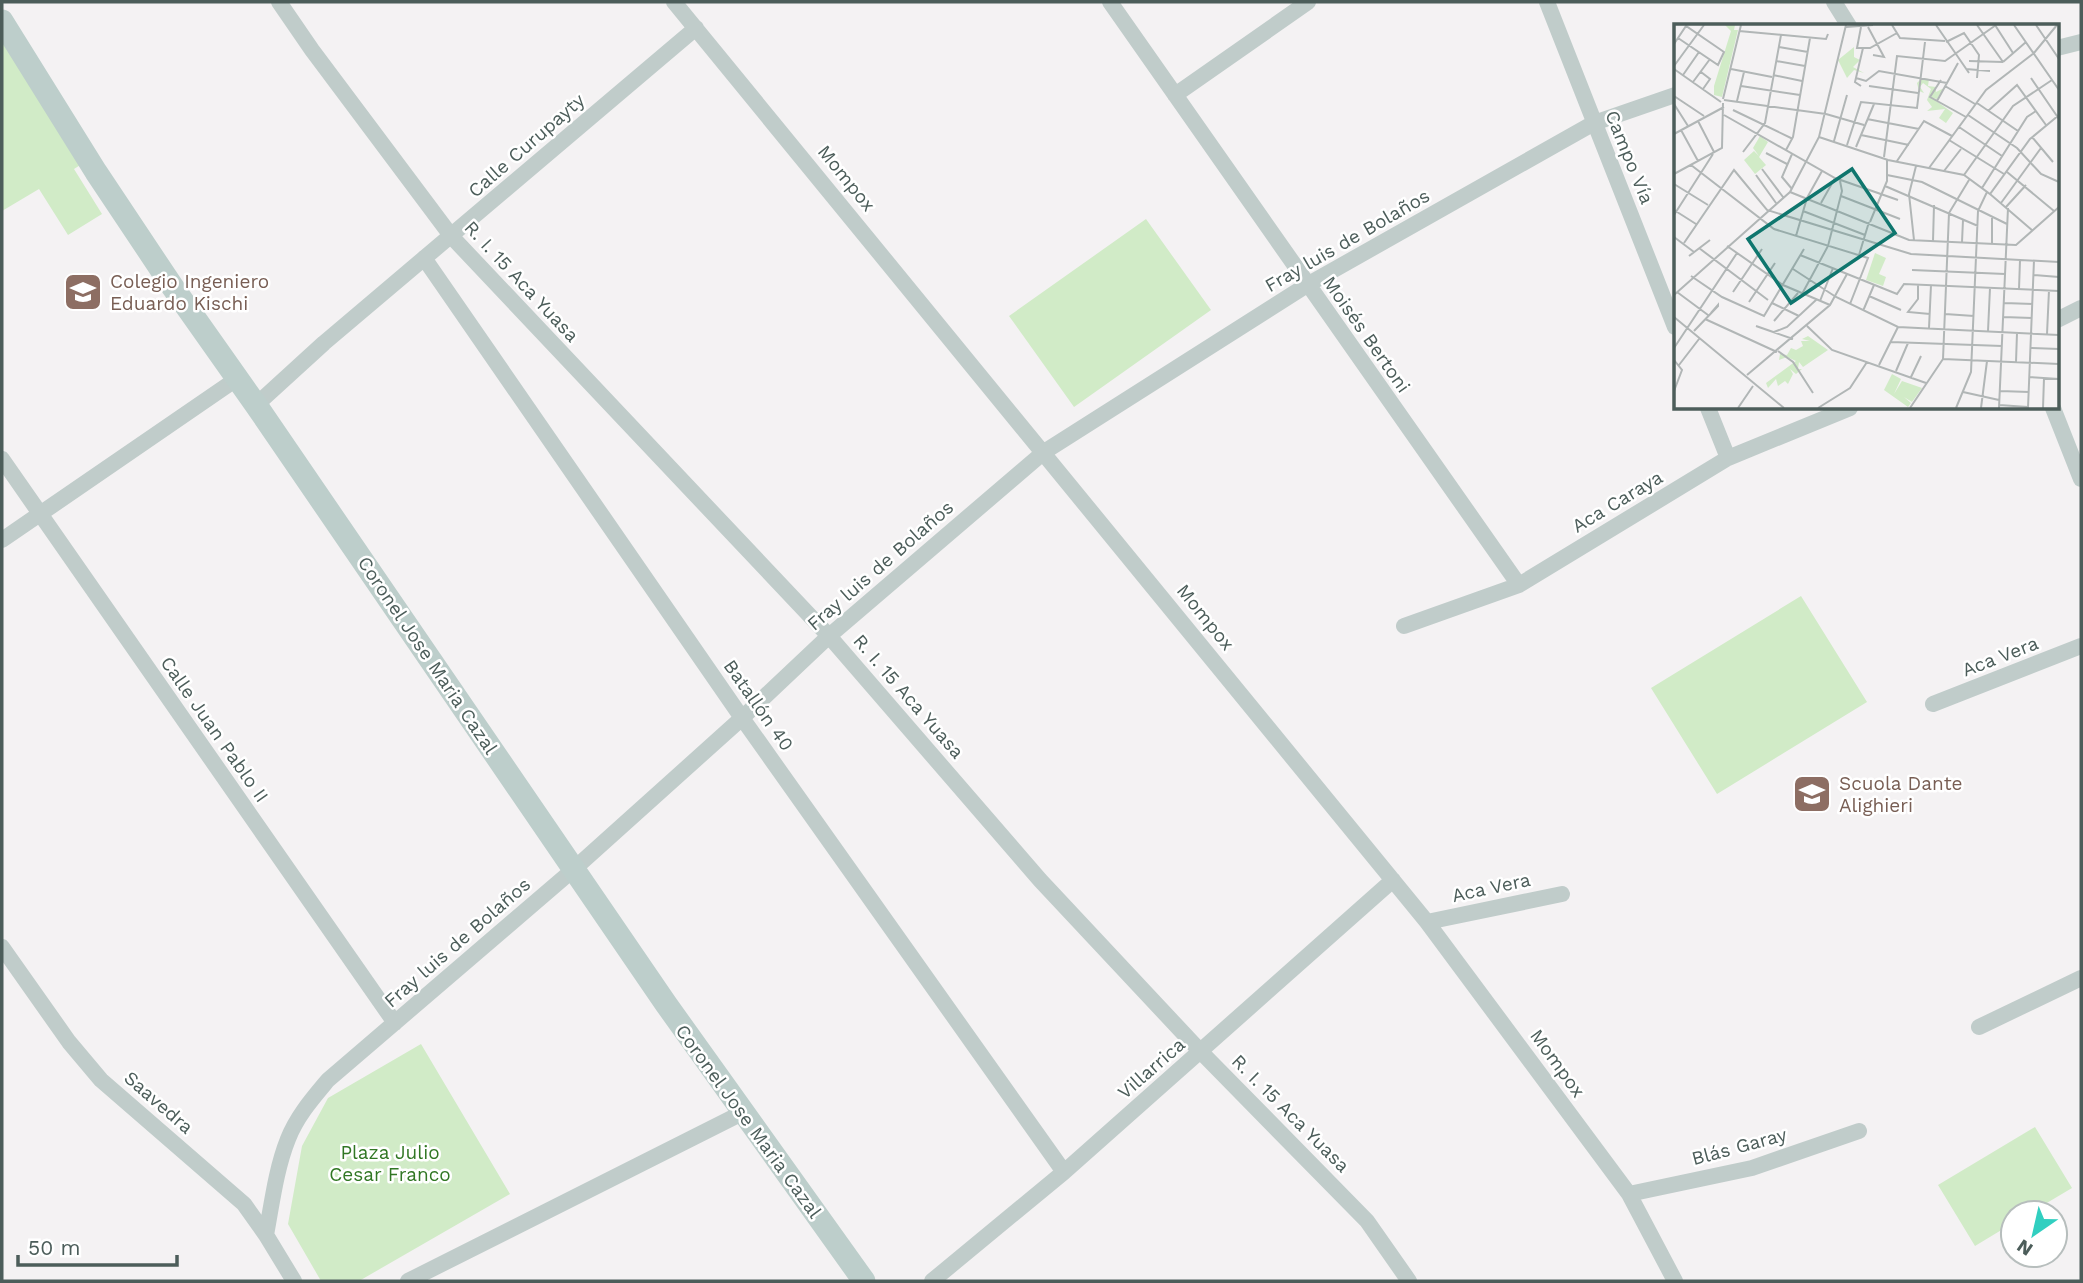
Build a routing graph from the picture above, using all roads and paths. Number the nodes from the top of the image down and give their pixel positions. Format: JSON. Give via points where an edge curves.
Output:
{"nodes":[{"id":1,"x":279,"y":2,"type":"edge"},
{"id":2,"x":674,"y":2,"type":"edge"},
{"id":3,"x":1110,"y":2,"type":"edge"},
{"id":4,"x":1308,"y":2,"type":"edge"},
{"id":5,"x":1547,"y":2,"type":"edge"},
{"id":6,"x":1834,"y":2,"type":"edge"},
{"id":7,"x":2,"y":21,"type":"edge"},
{"id":8,"x":1848,"y":24,"type":"edge"},
{"id":9,"x":696,"y":27,"type":"junction"},
{"id":10,"x":2081,"y":42,"type":"edge"},
{"id":11,"x":2058,"y":48,"type":"edge"},
{"id":12,"x":1175,"y":95,"type":"junction"},
{"id":13,"x":1674,"y":95,"type":"edge"},
{"id":14,"x":1594,"y":123,"type":"junction"},
{"id":15,"x":452,"y":237,"type":"junction"},
{"id":16,"x":424,"y":258,"type":"junction"},
{"id":17,"x":1307,"y":285,"type":"junction"},
{"id":18,"x":2081,"y":309,"type":"edge"},
{"id":19,"x":2058,"y":320,"type":"edge"},
{"id":20,"x":1674,"y":324,"type":"edge"},
{"id":21,"x":238,"y":378,"type":"junction"},
{"id":22,"x":256,"y":405,"type":"junction"},
{"id":23,"x":1708,"y":410,"type":"edge"},
{"id":24,"x":1845,"y":410,"type":"edge"},
{"id":25,"x":2054,"y":410,"type":"edge"},
{"id":26,"x":1044,"y":452,"type":"junction"},
{"id":27,"x":1728,"y":458,"type":"junction"},
{"id":28,"x":2,"y":459,"type":"edge"},
{"id":29,"x":2081,"y":479,"type":"edge"},
{"id":30,"x":38,"y":514,"type":"junction"},
{"id":31,"x":2,"y":540,"type":"edge"},
{"id":32,"x":1519,"y":585,"type":"junction"},
{"id":33,"x":1404,"y":626,"type":"dead end"},
{"id":34,"x":829,"y":636,"type":"junction"},
{"id":35,"x":2081,"y":646,"type":"edge"},
{"id":36,"x":1933,"y":704,"type":"dead end"},
{"id":37,"x":742,"y":718,"type":"junction"},
{"id":38,"x":574,"y":869,"type":"junction"},
{"id":39,"x":1394,"y":880,"type":"junction"},
{"id":40,"x":1562,"y":894,"type":"dead end"},
{"id":41,"x":1427,"y":922,"type":"junction"},
{"id":42,"x":2,"y":947,"type":"edge"},
{"id":43,"x":2081,"y":978,"type":"edge"},
{"id":44,"x":395,"y":1023,"type":"junction"},
{"id":45,"x":1979,"y":1027,"type":"dead end"},
{"id":46,"x":1201,"y":1052,"type":"junction"},
{"id":47,"x":742,"y":1113,"type":"junction"},
{"id":48,"x":1859,"y":1131,"type":"dead end"},
{"id":49,"x":1064,"y":1172,"type":"junction"},
{"id":50,"x":1629,"y":1194,"type":"junction"},
{"id":51,"x":267,"y":1235,"type":"junction"},
{"id":52,"x":294,"y":1281,"type":"edge"},
{"id":53,"x":408,"y":1281,"type":"edge"},
{"id":54,"x":864,"y":1281,"type":"edge"},
{"id":55,"x":932,"y":1281,"type":"edge"},
{"id":56,"x":1409,"y":1281,"type":"edge"},
{"id":57,"x":1675,"y":1281,"type":"edge"}],
"edges":[{"from":1,"to":15,"type":"street","name":"R. I. 15 Aca Yuasa"},
{"from":2,"to":9,"type":"street","name":"Mompox"},
{"from":3,"to":12,"type":"street","name":"Moisés Bertoni"},
{"from":4,"to":12,"type":"street"},
{"from":5,"to":14,"type":"street","name":"Campo Vía"},
{"from":6,"to":8,"type":"street"},
{"from":7,"to":21,"type":"street","name":"Coronel Jose Maria Cazal","via":[[96,172]]},
{"from":9,"to":15,"type":"street","name":"Calle Curupayty"},
{"from":9,"to":26,"type":"street","name":"Mompox"},
{"from":10,"to":11,"type":"street"},
{"from":12,"to":17,"type":"street","name":"Moisés Bertoni"},
{"from":13,"to":14,"type":"street","name":"Fray luis de Bolaños"},
{"from":14,"to":17,"type":"street","name":"Fray luis de Bolaños"},
{"from":14,"to":20,"type":"street","name":"Campo Vía"},
{"from":15,"to":16,"type":"street","name":"Calle Curupayty"},
{"from":15,"to":34,"type":"street","name":"R. I. 15 Aca Yuasa"},
{"from":16,"to":22,"type":"street","name":"Calle Curupayty"},
{"from":16,"to":37,"type":"street","name":"Batallón 40"},
{"from":17,"to":26,"type":"street","name":"Fray luis de Bolaños"},
{"from":17,"to":32,"type":"street","name":"Moisés Bertoni"},
{"from":18,"to":19,"type":"street"},
{"from":21,"to":22,"type":"street","name":"Coronel Jose Maria Cazal"},
{"from":21,"to":30,"type":"street"},
{"from":22,"to":38,"type":"street","name":"Coronel Jose Maria Cazal"},
{"from":23,"to":27,"type":"street"},
{"from":24,"to":27,"type":"street","name":"Aca Caraya"},
{"from":25,"to":29,"type":"street"},
{"from":26,"to":34,"type":"street","name":"Fray luis de Bolaños"},
{"from":26,"to":39,"type":"street","name":"Mompox"},
{"from":27,"to":32,"type":"street","name":"Aca Caraya"},
{"from":28,"to":30,"type":"street","name":"Calle Juan Pablo II"},
{"from":30,"to":31,"type":"street"},
{"from":30,"to":44,"type":"street","name":"Calle Juan Pablo II"},
{"from":32,"to":33,"type":"street","name":"Aca Caraya"},
{"from":34,"to":37,"type":"street","name":"Fray luis de Bolaños"},
{"from":34,"to":46,"type":"street","name":"R. I. 15 Aca Yuasa","via":[[1040,880]]},
{"from":35,"to":36,"type":"street","name":"Aca Vera"},
{"from":37,"to":38,"type":"street","name":"Fray luis de Bolaños"},
{"from":37,"to":49,"type":"street","name":"Batallón 40"},
{"from":38,"to":44,"type":"street","name":"Fray luis de Bolaños"},
{"from":38,"to":47,"type":"street","name":"Coronel Jose Maria Cazal"},
{"from":39,"to":41,"type":"street","name":"Mompox"},
{"from":39,"to":46,"type":"street","name":"Villarrica"},
{"from":40,"to":41,"type":"street","name":"Aca Vera"},
{"from":41,"to":50,"type":"street","name":"Mompox"},
{"from":42,"to":51,"type":"street","name":"Saavedra","via":[[69,1042],[102,1080],[244,1204]]},
{"from":43,"to":45,"type":"street"},
{"from":44,"to":51,"type":"street","name":"Fray luis de Bolaños","via":[[328,1080],[303,1110],[279,1166]]},
{"from":46,"to":49,"type":"street","name":"Villarrica"},
{"from":46,"to":56,"type":"street","name":"R. I. 15 Aca Yuasa","via":[[1367,1221]]},
{"from":47,"to":53,"type":"street"},
{"from":47,"to":54,"type":"street","name":"Coronel Jose Maria Cazal"},
{"from":48,"to":50,"type":"street","name":"Blás Garay","via":[[1752,1168]]},
{"from":49,"to":55,"type":"street","name":"Villarrica"},
{"from":50,"to":57,"type":"street","name":"Mompox"},
{"from":51,"to":52,"type":"street","name":"Saavedra"}]}
